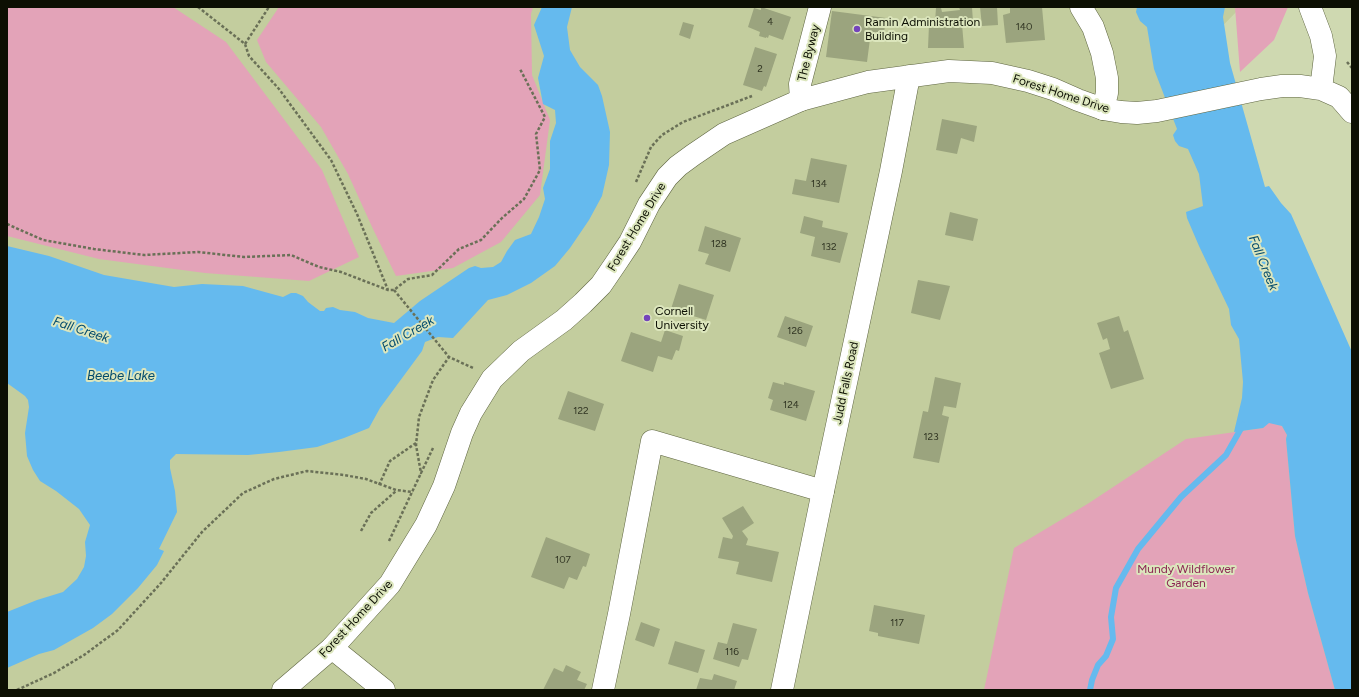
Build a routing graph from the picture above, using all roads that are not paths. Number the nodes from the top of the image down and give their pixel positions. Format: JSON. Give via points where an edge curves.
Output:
{"nodes":[{"id":1,"x":820,"y":7,"type":"edge"},
{"id":2,"x":1081,"y":7,"type":"edge"},
{"id":3,"x":1310,"y":7,"type":"edge"},
{"id":4,"x":909,"y":76,"type":"junction"},
{"id":5,"x":1321,"y":89,"type":"junction"},
{"id":6,"x":801,"y":100,"type":"junction"},
{"id":7,"x":1103,"y":109,"type":"junction"},
{"id":8,"x":1352,"y":112,"type":"edge"},
{"id":9,"x":823,"y":491,"type":"junction"},
{"id":10,"x":332,"y":648,"type":"junction"},
{"id":11,"x":283,"y":690,"type":"edge"},
{"id":12,"x":384,"y":690,"type":"edge"},
{"id":13,"x":603,"y":690,"type":"edge"},
{"id":14,"x":782,"y":690,"type":"edge"}],
"edges":[{"from":1,"to":6,"type":"street","name":"The Byway","via":[[800,84]]},
{"from":2,"to":7,"type":"street","via":[[1093,27],[1102,53],[1107,78]]},
{"from":3,"to":5,"type":"street","via":[[1321,36],[1325,56]]},
{"from":4,"to":6,"type":"street","name":"Forest Home Drive","via":[[868,82]]},
{"from":4,"to":7,"type":"street","name":"Forest Home Drive","via":[[949,71],[992,73],[1040,85]]},
{"from":4,"to":9,"type":"street","name":"Judd Falls Road"},
{"from":5,"to":7,"type":"street","name":"Forest Home Drive","via":[[1282,86],[1137,113]]},
{"from":5,"to":8,"type":"street","name":"Forest Home Drive","via":[[1338,97]]},
{"from":6,"to":10,"type":"street","name":"Forest Home Drive","via":[[724,134],[678,166],[658,190],[630,242],[601,284],[564,320],[521,351],[492,379],[462,433],[444,486],[426,525],[390,584]]},
{"from":9,"to":13,"type":"street","via":[[652,441]]},
{"from":9,"to":14,"type":"street","name":"Judd Falls Road"},
{"from":10,"to":11,"type":"street","name":"Forest Home Drive"},
{"from":10,"to":12,"type":"street"}]}
